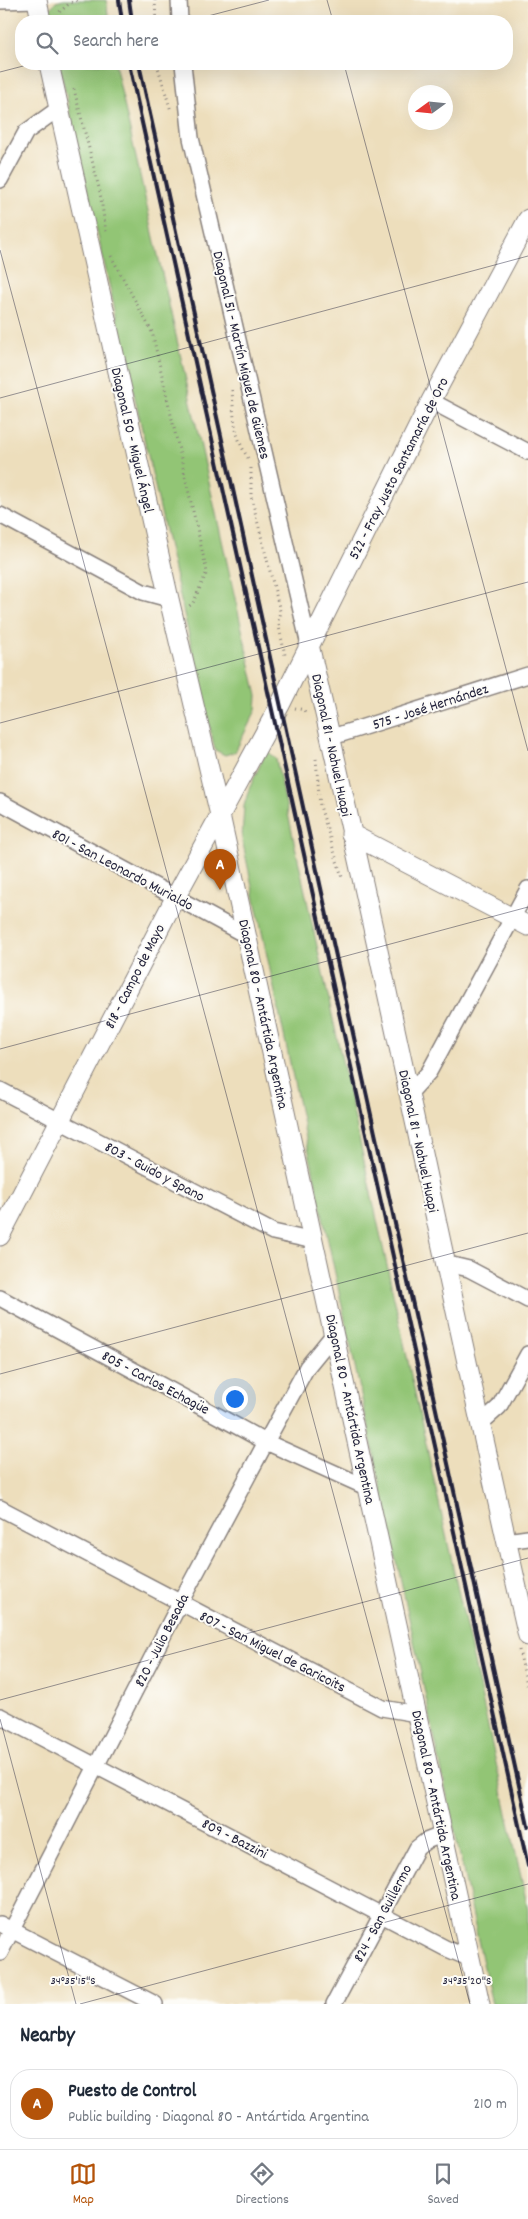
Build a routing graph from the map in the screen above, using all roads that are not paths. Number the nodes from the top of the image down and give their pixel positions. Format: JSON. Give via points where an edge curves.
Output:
{"nodes":[{"id":1,"x":37,"y":0,"type":"edge"},
{"id":2,"x":179,"y":0,"type":"edge"},
{"id":3,"x":0,"y":1,"type":"edge"},
{"id":4,"x":40,"y":15,"type":"edge"},
{"id":5,"x":180,"y":15,"type":"edge"},
{"id":6,"x":50,"y":70,"type":"edge"},
{"id":7,"x":184,"y":70,"type":"edge"},
{"id":8,"x":58,"y":109,"type":"junction"},
{"id":9,"x":0,"y":180,"type":"edge"},
{"id":10,"x":528,"y":219,"type":"edge"},
{"id":11,"x":431,"y":401,"type":"junction"},
{"id":12,"x":528,"y":452,"type":"edge"},
{"id":13,"x":0,"y":515,"type":"edge"},
{"id":14,"x":169,"y":599,"type":"junction"},
{"id":15,"x":309,"y":646,"type":"junction"},
{"id":16,"x":528,"y":675,"type":"edge"},
{"id":17,"x":273,"y":718,"type":"joint"},
{"id":18,"x":332,"y":737,"type":"junction"},
{"id":19,"x":0,"y":802,"type":"edge"},
{"id":20,"x":220,"y":815,"type":"junction"},
{"id":21,"x":351,"y":834,"type":"junction"},
{"id":22,"x":528,"y":889,"type":"edge"},
{"id":23,"x":175,"y":898,"type":"junction"},
{"id":24,"x":520,"y":922,"type":"edge"},
{"id":25,"x":247,"y":936,"type":"junction"},
{"id":26,"x":0,"y":1090,"type":"edge"},
{"id":27,"x":409,"y":1094,"type":"junction"},
{"id":28,"x":60,"y":1121,"type":"junction"},
{"id":29,"x":0,"y":1236,"type":"edge"},
{"id":30,"x":314,"y":1242,"type":"junction"},
{"id":31,"x":444,"y":1263,"type":"junction"},
{"id":32,"x":0,"y":1298,"type":"edge"},
{"id":33,"x":528,"y":1300,"type":"edge"},
{"id":34,"x":334,"y":1334,"type":"junction"},
{"id":35,"x":528,"y":1354,"type":"edge"},
{"id":36,"x":480,"y":1424,"type":"junction"},
{"id":37,"x":266,"y":1442,"type":"junction"},
{"id":38,"x":368,"y":1488,"type":"junction"},
{"id":39,"x":0,"y":1508,"type":"edge"},
{"id":40,"x":528,"y":1538,"type":"edge"},
{"id":41,"x":506,"y":1541,"type":"junction"},
{"id":42,"x":180,"y":1603,"type":"junction"},
{"id":43,"x":522,"y":1639,"type":"edge"},
{"id":44,"x":417,"y":1714,"type":"junction"},
{"id":45,"x":0,"y":1716,"type":"edge"},
{"id":46,"x":96,"y":1767,"type":"junction"},
{"id":47,"x":444,"y":1834,"type":"junction"},
{"id":48,"x":381,"y":1914,"type":"junction"},
{"id":49,"x":6,"y":1927,"type":"edge"},
{"id":50,"x":0,"y":1953,"type":"edge"},
{"id":51,"x":470,"y":1959,"type":"junction"},
{"id":52,"x":155,"y":2004,"type":"edge"},
{"id":53,"x":334,"y":2004,"type":"edge"},
{"id":54,"x":480,"y":2004,"type":"edge"}],
"edges":[{"from":1,"to":3,"type":"street"},
{"from":1,"to":4,"type":"street"},
{"from":2,"to":5,"type":"street"},
{"from":6,"to":8,"type":"street","name":"Diagonal 50 - Miguel Ángel"},
{"from":7,"to":15,"type":"street","name":"Diagonal 51 - Martín Miguel de Güemes","via":[[191,138]]},
{"from":8,"to":9,"type":"street","via":[[26,132]]},
{"from":8,"to":14,"type":"street","name":"Diagonal 50 - Miguel Ángel"},
{"from":10,"to":11,"type":"street","name":"522 - Fray Justo Santamaría de Oro"},
{"from":11,"to":12,"type":"street"},
{"from":11,"to":15,"type":"street","name":"522 - Fray Justo Santamaría de Oro"},
{"from":13,"to":14,"type":"street","via":[[143,592]]},
{"from":14,"to":20,"type":"street","name":"Diagonal 50 - Miguel Ángel"},
{"from":15,"to":17,"type":"street","name":"522 - Fray Justo Santamaría de Oro"},
{"from":15,"to":18,"type":"street","name":"Diagonal 81 - Nahuel Huapi"},
{"from":16,"to":18,"type":"street","name":"575 - José Hernández"},
{"from":17,"to":20,"type":"street","name":"818 - Campo de Mayo"},
{"from":18,"to":21,"type":"street","name":"Diagonal 81 - Nahuel Huapi"},
{"from":19,"to":23,"type":"street","name":"801 - San Leonardo Murialdo"},
{"from":20,"to":23,"type":"street","name":"818 - Campo de Mayo"},
{"from":20,"to":25,"type":"street","name":"Diagonal 80 - Antártida Argentina"},
{"from":21,"to":24,"type":"street"},
{"from":21,"to":27,"type":"street","name":"Diagonal 81 - Nahuel Huapi"},
{"from":22,"to":24,"type":"street"},
{"from":23,"to":25,"type":"street","name":"801 - San Leonardo Murialdo"},
{"from":23,"to":28,"type":"street","name":"818 - Campo de Mayo"},
{"from":24,"to":27,"type":"street","via":[[429,1072]]},
{"from":25,"to":30,"type":"street","name":"Diagonal 80 - Antártida Argentina"},
{"from":26,"to":28,"type":"street","name":"803 - Guido y Spano"},
{"from":27,"to":31,"type":"street","name":"Diagonal 81 - Nahuel Huapi"},
{"from":28,"to":29,"type":"street","name":"818 - Campo de Mayo"},
{"from":28,"to":30,"type":"street","name":"803 - Guido y Spano","via":[[273,1232]]},
{"from":30,"to":34,"type":"street","name":"Diagonal 80 - Antártida Argentina"},
{"from":31,"to":33,"type":"street","via":[[469,1268]]},
{"from":31,"to":36,"type":"street","name":"Diagonal 81 - Nahuel Huapi"},
{"from":32,"to":37,"type":"street","name":"805 - Carlos Echagüe"},
{"from":34,"to":37,"type":"street","name":"820 - Julio Besada","via":[[307,1367]]},
{"from":34,"to":38,"type":"street","name":"Diagonal 80 - Antártida Argentina"},
{"from":35,"to":36,"type":"street","via":[[499,1407]]},
{"from":36,"to":41,"type":"street","name":"Diagonal 81 - Nahuel Huapi"},
{"from":37,"to":38,"type":"street","name":"805 - Carlos Echagüe"},
{"from":37,"to":42,"type":"street","name":"820 - Julio Besada"},
{"from":38,"to":44,"type":"street","name":"Diagonal 80 - Antártida Argentina"},
{"from":39,"to":42,"type":"street","name":"807 - San Miguel de Garicoits"},
{"from":40,"to":41,"type":"street"},
{"from":41,"to":43,"type":"street","name":"Diagonal 81 - Nahuel Huapi"},
{"from":42,"to":44,"type":"street","name":"807 - San Miguel de Garicoits","via":[[382,1708]]},
{"from":42,"to":46,"type":"street","name":"820 - Julio Besada"},
{"from":44,"to":47,"type":"street","name":"Diagonal 80 - Antártida Argentina"},
{"from":45,"to":46,"type":"street","name":"809 - Bazzini"},
{"from":46,"to":48,"type":"street","name":"809 - Bazzini"},
{"from":46,"to":49,"type":"street","name":"820 - Julio Besada"},
{"from":47,"to":48,"type":"street","name":"824 - San Guillermo","via":[[417,1848]]},
{"from":47,"to":51,"type":"street","name":"Diagonal 80 - Antártida Argentina"},
{"from":48,"to":51,"type":"street","name":"809 - Bazzini"},
{"from":48,"to":53,"type":"street","name":"824 - San Guillermo"},
{"from":49,"to":50,"type":"street","name":"820 - Julio Besada"},
{"from":49,"to":52,"type":"street"},
{"from":51,"to":54,"type":"street","name":"Diagonal 80 - Antártida Argentina"}]}
